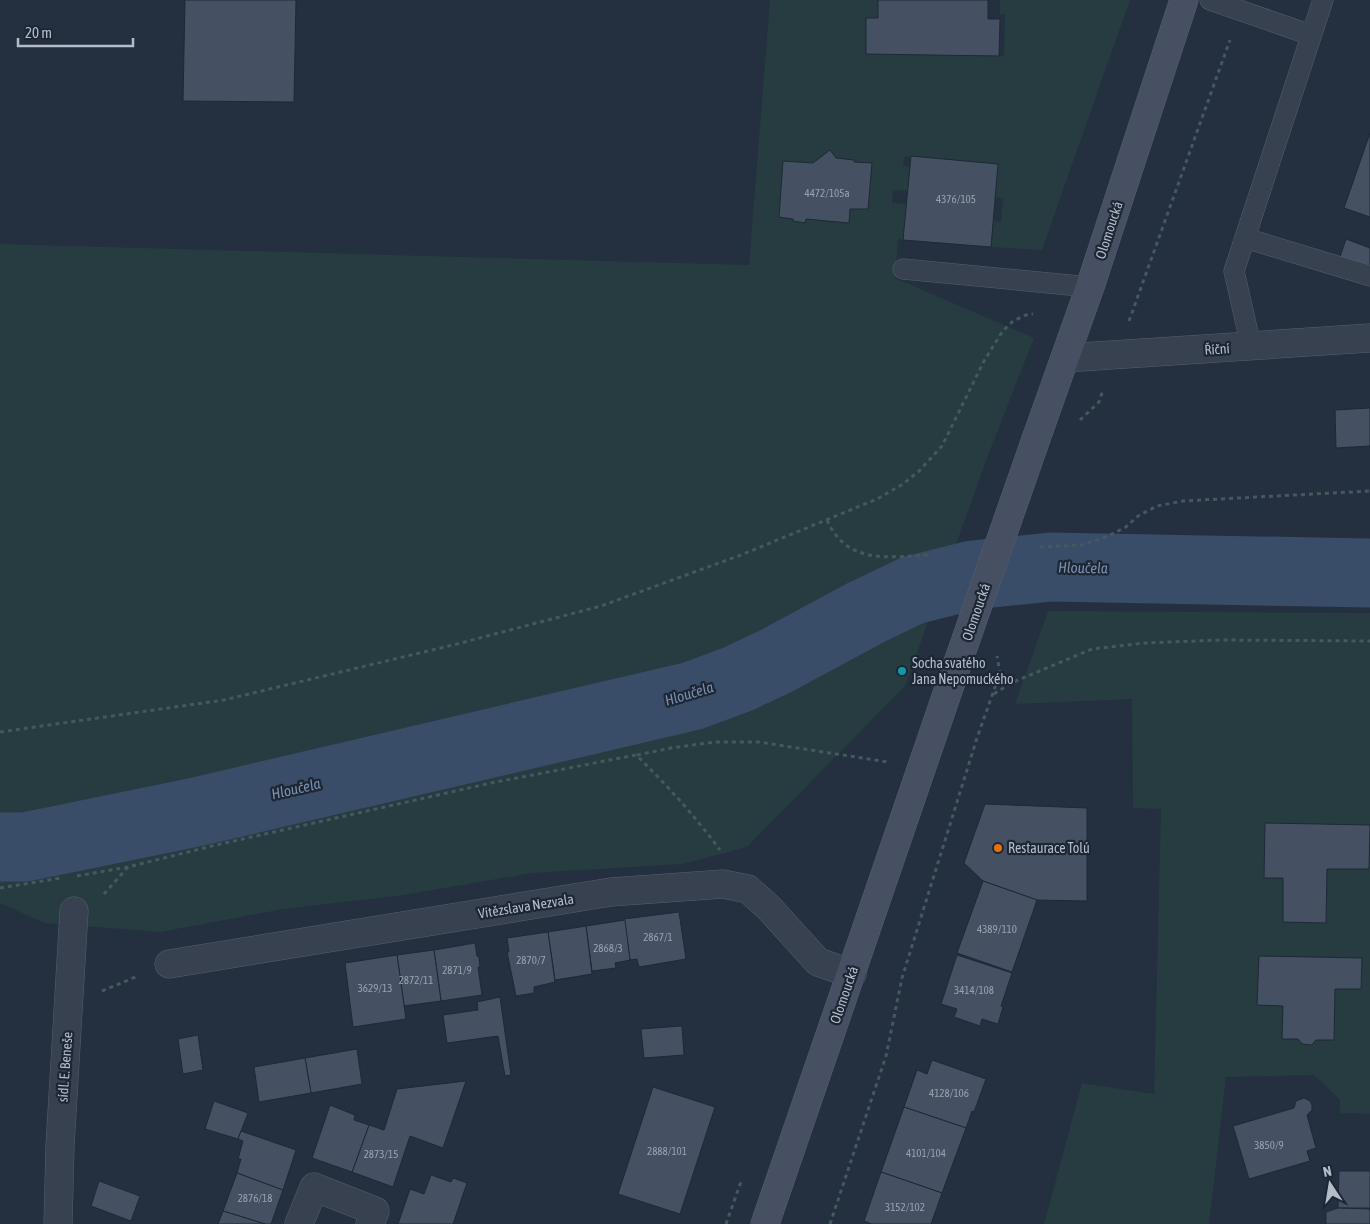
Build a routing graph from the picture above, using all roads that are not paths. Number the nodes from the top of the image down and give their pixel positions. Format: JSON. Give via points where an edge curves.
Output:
{"nodes":[{"id":1,"x":1184,"y":0,"type":"edge"},
{"id":2,"x":1210,"y":0,"type":"edge"},
{"id":3,"x":1323,"y":0,"type":"edge"},
{"id":4,"x":1311,"y":34,"type":"junction"},
{"id":5,"x":1245,"y":238,"type":"junction"},
{"id":6,"x":903,"y":269,"type":"dead end"},
{"id":7,"x":1370,"y":276,"type":"edge"},
{"id":8,"x":1090,"y":287,"type":"junction"},
{"id":9,"x":1370,"y":338,"type":"edge"},
{"id":10,"x":1251,"y":346,"type":"junction"},
{"id":11,"x":1065,"y":358,"type":"junction"},
{"id":12,"x":74,"y":911,"type":"dead end"},
{"id":13,"x":169,"y":964,"type":"road end"},
{"id":14,"x":852,"y":974,"type":"junction"},
{"id":15,"x":58,"y":1224,"type":"edge"},
{"id":16,"x":299,"y":1224,"type":"edge"},
{"id":17,"x":370,"y":1224,"type":"edge"},
{"id":18,"x":765,"y":1224,"type":"edge"}],
"edges":[{"from":1,"to":8,"type":"street","name":"Olomoucká"},
{"from":2,"to":4,"type":"lane"},
{"from":3,"to":4,"type":"lane"},
{"from":4,"to":5,"type":"lane"},
{"from":5,"to":7,"type":"lane"},
{"from":5,"to":10,"type":"lane","via":[[1234,271]]},
{"from":6,"to":8,"type":"lane"},
{"from":8,"to":11,"type":"street","name":"Olomoucká"},
{"from":9,"to":10,"type":"street","name":"Říční"},
{"from":10,"to":11,"type":"street","name":"Říční"},
{"from":11,"to":14,"type":"street","name":"Olomoucká","bridge":true},
{"from":12,"to":15,"type":"street","name":"sídl. E. Beneše"},
{"from":13,"to":14,"type":"street","name":"Vítězslava Nezvala","via":[[611,892],[724,884],[748,889],[818,962]]},
{"from":14,"to":18,"type":"street","name":"Olomoucká"},
{"from":16,"to":17,"type":"street","via":[[314,1187],[375,1211]]}]}
